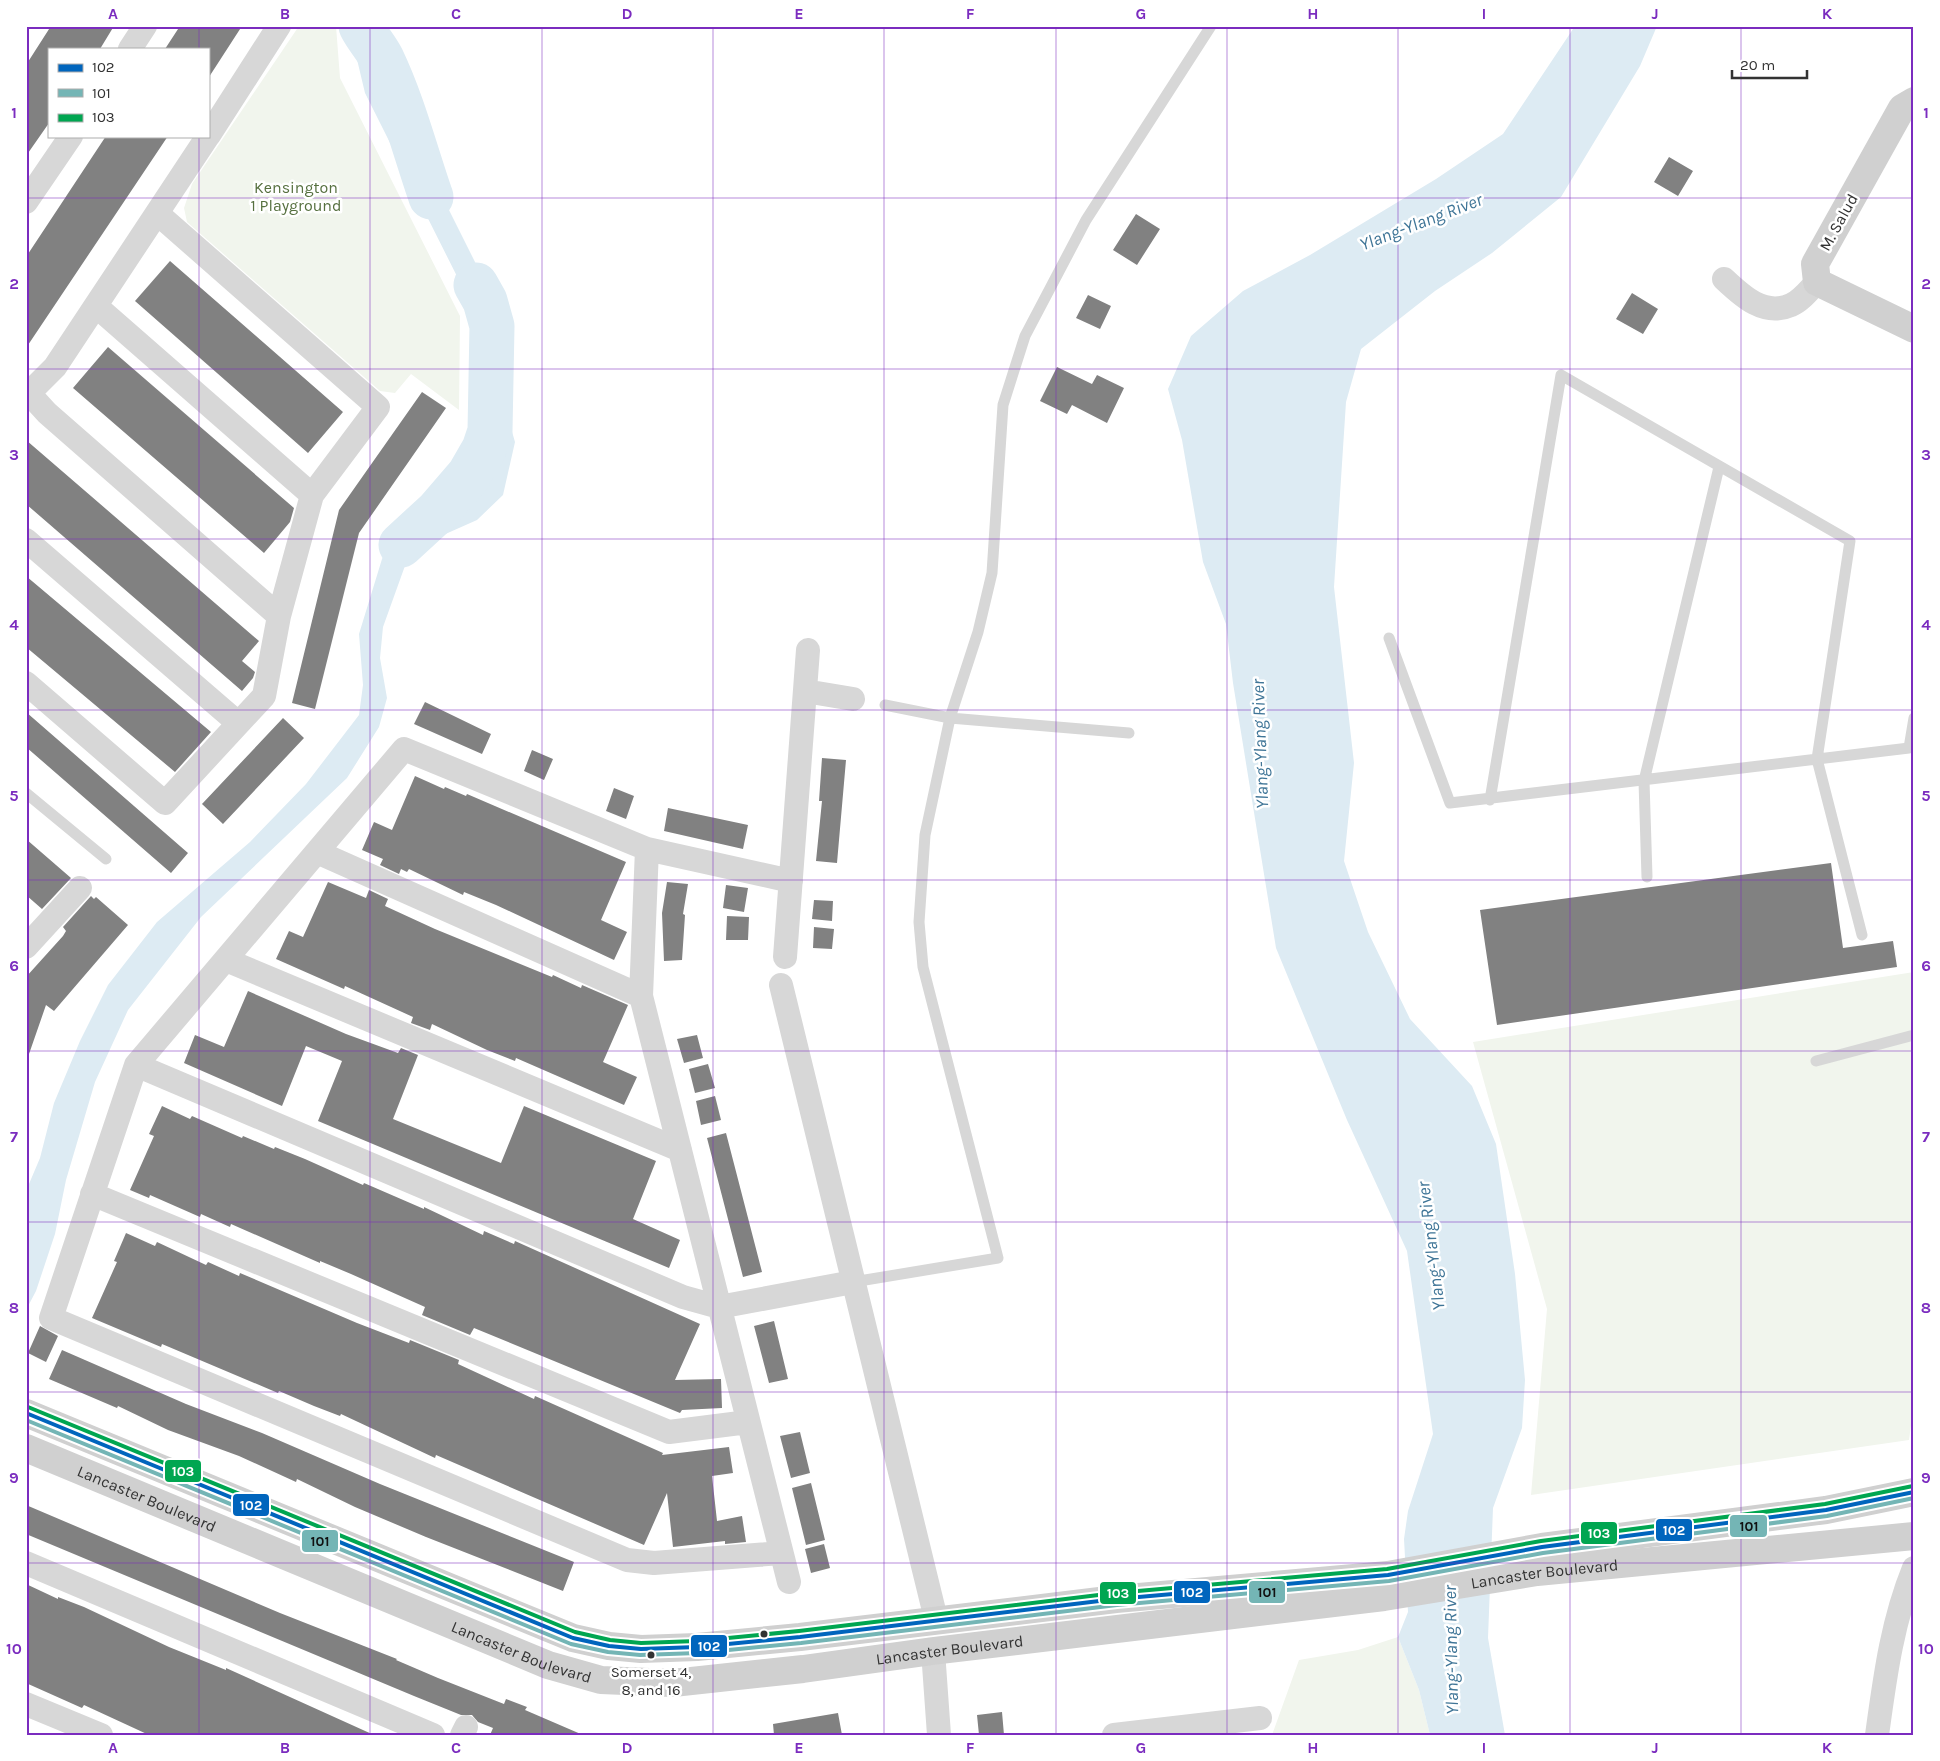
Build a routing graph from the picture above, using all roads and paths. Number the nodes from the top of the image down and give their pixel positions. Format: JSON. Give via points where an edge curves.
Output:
{"nodes":[{"id":1,"x":145,"y":26,"type":"edge"},
{"id":2,"x":279,"y":26,"type":"edge"},
{"id":3,"x":1211,"y":26,"type":"edge"},
{"id":4,"x":131,"y":48,"type":"edge"},
{"id":5,"x":1914,"y":101,"type":"edge"},
{"id":6,"x":210,"y":133,"type":"edge"},
{"id":7,"x":70,"y":138,"type":"edge"},
{"id":8,"x":207,"y":138,"type":"edge"},
{"id":9,"x":26,"y":202,"type":"edge"},
{"id":10,"x":158,"y":214,"type":"junction"},
{"id":11,"x":1724,"y":279,"type":"dead end"},
{"id":12,"x":1817,"y":282,"type":"junction"},
{"id":13,"x":96,"y":306,"type":"junction"},
{"id":14,"x":1914,"y":329,"type":"edge"},
{"id":15,"x":27,"y":393,"type":"edge"},
{"id":16,"x":1719,"y":467,"type":"junction"},
{"id":17,"x":312,"y":495,"type":"junction"},
{"id":18,"x":26,"y":540,"type":"edge"},
{"id":19,"x":279,"y":616,"type":"junction"},
{"id":20,"x":1389,"y":638,"type":"dead end"},
{"id":21,"x":808,"y":650,"type":"dead end"},
{"id":22,"x":26,"y":683,"type":"edge"},
{"id":23,"x":804,"y":691,"type":"junction"},
{"id":24,"x":853,"y":700,"type":"dead end"},
{"id":25,"x":885,"y":705,"type":"dead end"},
{"id":26,"x":950,"y":718,"type":"junction"},
{"id":27,"x":1914,"y":718,"type":"edge"},
{"id":28,"x":238,"y":723,"type":"junction"},
{"id":29,"x":1129,"y":733,"type":"dead end"},
{"id":30,"x":1817,"y":759,"type":"junction"},
{"id":31,"x":1644,"y":781,"type":"junction"},
{"id":32,"x":26,"y":793,"type":"edge"},
{"id":33,"x":1490,"y":800,"type":"junction"},
{"id":34,"x":646,"y":849,"type":"junction"},
{"id":35,"x":317,"y":852,"type":"junction"},
{"id":36,"x":106,"y":859,"type":"dead end"},
{"id":37,"x":1647,"y":877,"type":"dead end"},
{"id":38,"x":791,"y":881,"type":"junction"},
{"id":39,"x":80,"y":888,"type":"dead end"},
{"id":40,"x":31,"y":931,"type":"edge"},
{"id":41,"x":1862,"y":935,"type":"dead end"},
{"id":42,"x":785,"y":957,"type":"dead end"},
{"id":43,"x":226,"y":960,"type":"junction"},
{"id":44,"x":781,"y":985,"type":"dead end"},
{"id":45,"x":641,"y":996,"type":"junction"},
{"id":46,"x":1914,"y":1034,"type":"edge"},
{"id":47,"x":1816,"y":1061,"type":"dead end"},
{"id":48,"x":136,"y":1065,"type":"junction"},
{"id":49,"x":680,"y":1150,"type":"junction"},
{"id":50,"x":92,"y":1194,"type":"junction"},
{"id":51,"x":854,"y":1282,"type":"junction"},
{"id":52,"x":719,"y":1307,"type":"junction"},
{"id":53,"x":26,"y":1414,"type":"edge"},
{"id":54,"x":748,"y":1422,"type":"junction"},
{"id":55,"x":26,"y":1448,"type":"edge"},
{"id":56,"x":1914,"y":1492,"type":"edge"},
{"id":57,"x":1914,"y":1536,"type":"edge"},
{"id":58,"x":781,"y":1553,"type":"junction"},
{"id":59,"x":1539,"y":1560,"type":"junction"},
{"id":60,"x":26,"y":1564,"type":"edge"},
{"id":61,"x":1914,"y":1568,"type":"edge"},
{"id":62,"x":788,"y":1582,"type":"dead end"},
{"id":63,"x":1386,"y":1586,"type":"junction"},
{"id":64,"x":1002,"y":1612,"type":"junction"},
{"id":65,"x":936,"y":1619,"type":"junction"},
{"id":66,"x":1007,"y":1642,"type":"junction"},
{"id":67,"x":933,"y":1651,"type":"junction"},
{"id":68,"x":26,"y":1704,"type":"edge"},
{"id":69,"x":1260,"y":1718,"type":"dead end"},
{"id":70,"x":101,"y":1735,"type":"edge"},
{"id":71,"x":433,"y":1735,"type":"edge"},
{"id":72,"x":939,"y":1735,"type":"edge"},
{"id":73,"x":1114,"y":1735,"type":"edge"},
{"id":74,"x":1877,"y":1735,"type":"edge"}],
"edges":[{"from":1,"to":4,"type":"street"},
{"from":2,"to":6,"type":"street"},
{"from":3,"to":26,"type":"lane","via":[[1086,220],[1026,336],[1003,405],[992,573],[978,632]]},
{"from":5,"to":12,"type":"main road","name":"M. Salud","via":[[1902,108],[1815,264]]},
{"from":7,"to":9,"type":"street"},
{"from":8,"to":10,"type":"street"},
{"from":10,"to":13,"type":"street"},
{"from":10,"to":17,"type":"street","via":[[378,407]]},
{"from":11,"to":12,"type":"street","via":[[1744,298],[1769,310],[1792,305]]},
{"from":12,"to":14,"type":"main road"},
{"from":13,"to":15,"type":"street","via":[[55,367]]},
{"from":13,"to":17,"type":"street"},
{"from":15,"to":19,"type":"street"},
{"from":16,"to":30,"type":"lane","via":[[1850,541]]},
{"from":16,"to":31,"type":"lane"},
{"from":16,"to":33,"type":"lane","via":[[1560,375]]},
{"from":17,"to":19,"type":"street"},
{"from":18,"to":28,"type":"street"},
{"from":19,"to":28,"type":"street","via":[[264,696]]},
{"from":20,"to":33,"type":"lane","via":[[1450,803]]},
{"from":21,"to":23,"type":"street"},
{"from":22,"to":28,"type":"street","via":[[165,803]]},
{"from":23,"to":24,"type":"street"},
{"from":23,"to":38,"type":"street"},
{"from":25,"to":26,"type":"lane"},
{"from":26,"to":29,"type":"lane"},
{"from":26,"to":51,"type":"lane","via":[[925,835],[919,922],[923,967],[998,1258]]},
{"from":27,"to":30,"type":"lane","via":[[1909,748]]},
{"from":30,"to":31,"type":"lane"},
{"from":30,"to":41,"type":"lane"},
{"from":31,"to":33,"type":"lane"},
{"from":31,"to":37,"type":"lane"},
{"from":32,"to":36,"type":"lane"},
{"from":34,"to":35,"type":"street","via":[[404,749]]},
{"from":34,"to":38,"type":"street"},
{"from":34,"to":45,"type":"street"},
{"from":35,"to":43,"type":"street"},
{"from":35,"to":45,"type":"street"},
{"from":38,"to":42,"type":"street"},
{"from":39,"to":40,"type":"street"},
{"from":43,"to":48,"type":"street"},
{"from":43,"to":49,"type":"street"},
{"from":44,"to":51,"type":"street"},
{"from":45,"to":49,"type":"street"},
{"from":46,"to":47,"type":"lane"},
{"from":48,"to":50,"type":"street"},
{"from":48,"to":52,"type":"street","via":[[683,1297]]},
{"from":49,"to":52,"type":"street"},
{"from":50,"to":54,"type":"street","via":[[668,1432]]},
{"from":50,"to":58,"type":"street","via":[[51,1318],[627,1560],[654,1563]]},
{"from":51,"to":52,"type":"street"},
{"from":51,"to":65,"type":"street"},
{"from":52,"to":54,"type":"street"},
{"from":53,"to":65,"type":"main road","name":"Lancaster Boulevard","via":[[573,1638],[641,1649],[697,1647]]},
{"from":54,"to":58,"type":"street"},
{"from":55,"to":67,"type":"main road","name":"Lancaster Boulevard","via":[[548,1665],[600,1680],[673,1683],[803,1670]]},
{"from":56,"to":59,"type":"main road","name":"Lancaster Boulevard"},
{"from":57,"to":59,"type":"main road","name":"Lancaster Boulevard"},
{"from":58,"to":62,"type":"street"},
{"from":59,"to":63,"type":"main road","name":"Lancaster Boulevard"},
{"from":60,"to":71,"type":"street"},
{"from":61,"to":74,"type":"street","via":[[1889,1649]]},
{"from":63,"to":64,"type":"main road","name":"Lancaster Boulevard","via":[[1116,1598]]},
{"from":63,"to":66,"type":"main road","name":"Lancaster Boulevard"},
{"from":64,"to":65,"type":"main road","name":"Lancaster Boulevard"},
{"from":64,"to":66,"type":"main road"},
{"from":66,"to":67,"type":"main road","name":"Lancaster Boulevard"},
{"from":67,"to":72,"type":"street"},
{"from":68,"to":70,"type":"street"},
{"from":69,"to":73,"type":"street"}]}
